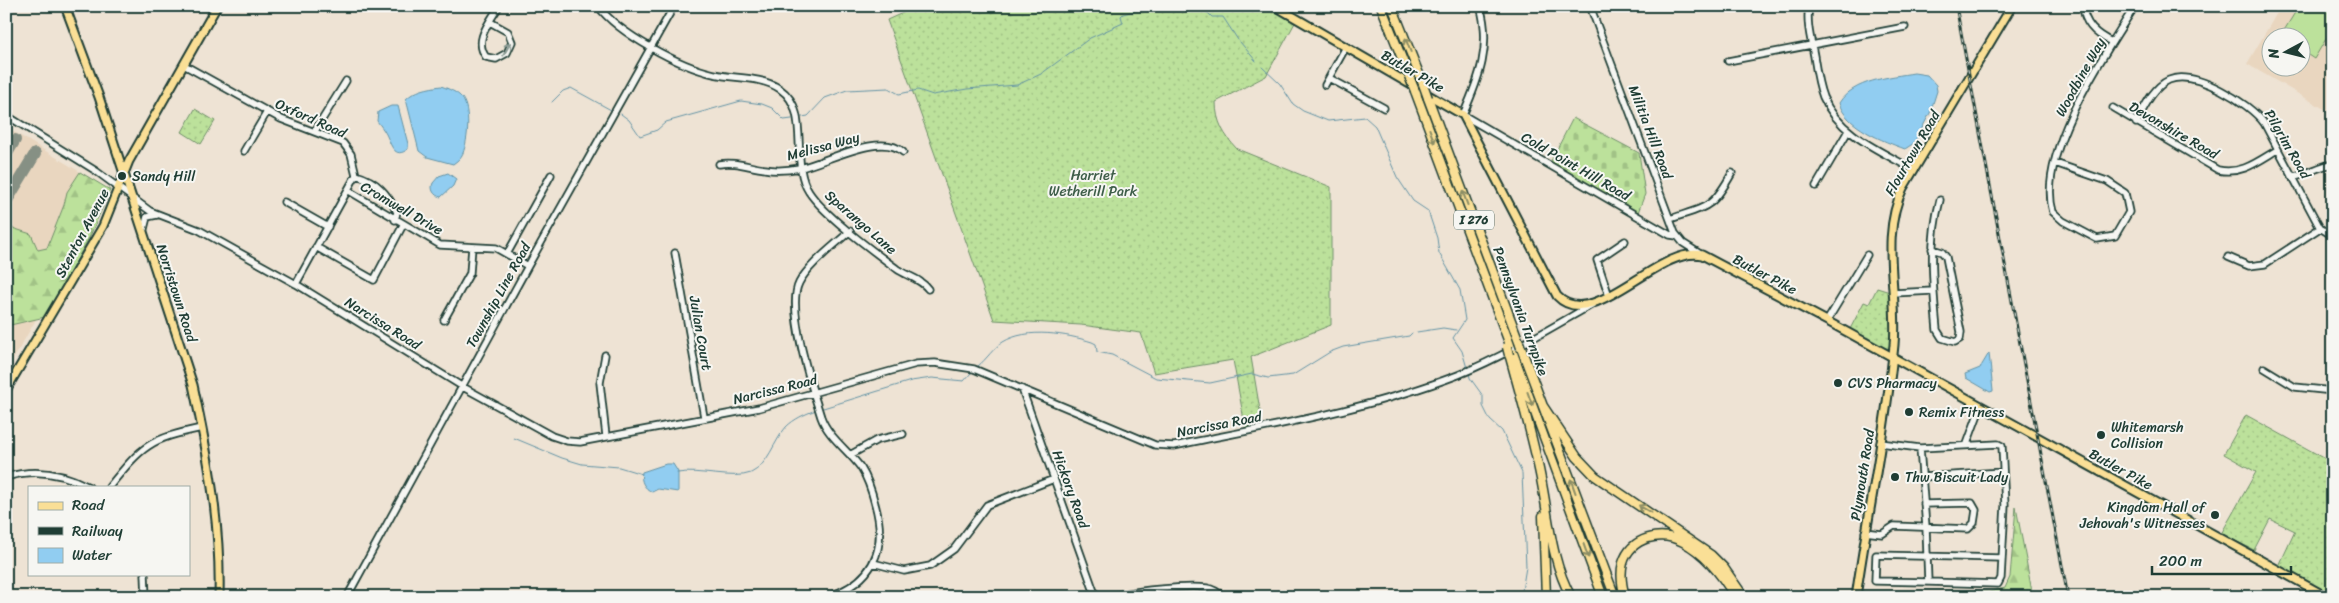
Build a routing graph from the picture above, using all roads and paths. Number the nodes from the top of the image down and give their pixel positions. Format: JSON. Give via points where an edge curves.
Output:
{"nodes":[{"id":1,"x":65,"y":6,"type":"edge"},
{"id":2,"x":217,"y":6,"type":"edge"},
{"id":3,"x":499,"y":6,"type":"edge"},
{"id":4,"x":598,"y":6,"type":"edge"},
{"id":5,"x":674,"y":6,"type":"edge"},
{"id":6,"x":1275,"y":6,"type":"edge"},
{"id":7,"x":1381,"y":6,"type":"edge"},
{"id":8,"x":1392,"y":6,"type":"edge"},
{"id":9,"x":1480,"y":6,"type":"edge"},
{"id":10,"x":1590,"y":6,"type":"edge"},
{"id":11,"x":1809,"y":6,"type":"edge"},
{"id":12,"x":2012,"y":6,"type":"edge"},
{"id":13,"x":2083,"y":6,"type":"edge"},
{"id":14,"x":2135,"y":6,"type":"edge"},
{"id":15,"x":2206,"y":6,"type":"edge"},
{"id":16,"x":2228,"y":6,"type":"edge"},
{"id":17,"x":490,"y":22,"type":"junction"},
{"id":18,"x":1905,"y":27,"type":"dead end"},
{"id":19,"x":2112,"y":42,"type":"junction"},
{"id":20,"x":1812,"y":45,"type":"junction"},
{"id":21,"x":650,"y":47,"type":"junction"},
{"id":22,"x":1346,"y":47,"type":"junction"},
{"id":23,"x":1728,"y":61,"type":"dead end"},
{"id":24,"x":184,"y":65,"type":"junction"},
{"id":25,"x":1329,"y":78,"type":"junction"},
{"id":26,"x":346,"y":81,"type":"dead end"},
{"id":27,"x":1325,"y":85,"type":"dead end"},
{"id":28,"x":1384,"y":108,"type":"dead end"},
{"id":29,"x":2113,"y":108,"type":"dead end"},
{"id":30,"x":267,"y":112,"type":"junction"},
{"id":31,"x":6,"y":115,"type":"edge"},
{"id":32,"x":1462,"y":115,"type":"junction"},
{"id":33,"x":2136,"y":123,"type":"junction"},
{"id":34,"x":315,"y":131,"type":"junction"},
{"id":35,"x":1848,"y":131,"type":"junction"},
{"id":36,"x":2277,"y":150,"type":"junction"},
{"id":37,"x":244,"y":151,"type":"dead end"},
{"id":38,"x":903,"y":152,"type":"dead end"},
{"id":39,"x":2055,"y":163,"type":"junction"},
{"id":40,"x":719,"y":164,"type":"dead end"},
{"id":41,"x":2333,"y":164,"type":"edge"},
{"id":42,"x":801,"y":167,"type":"junction"},
{"id":43,"x":1914,"y":170,"type":"junction"},
{"id":44,"x":1732,"y":173,"type":"dead end"},
{"id":45,"x":123,"y":175,"type":"junction"},
{"id":46,"x":356,"y":175,"type":"junction"},
{"id":47,"x":551,"y":175,"type":"dead end"},
{"id":48,"x":2292,"y":176,"type":"junction"},
{"id":49,"x":1816,"y":186,"type":"dead end"},
{"id":50,"x":120,"y":189,"type":"junction"},
{"id":51,"x":349,"y":191,"type":"junction"},
{"id":52,"x":132,"y":198,"type":"junction"},
{"id":53,"x":1940,"y":200,"type":"dead end"},
{"id":54,"x":284,"y":202,"type":"dead end"},
{"id":55,"x":159,"y":214,"type":"junction"},
{"id":56,"x":1670,"y":219,"type":"junction"},
{"id":57,"x":395,"y":220,"type":"junction"},
{"id":58,"x":403,"y":225,"type":"junction"},
{"id":59,"x":328,"y":227,"type":"junction"},
{"id":60,"x":2320,"y":228,"type":"junction"},
{"id":61,"x":144,"y":231,"type":"junction"},
{"id":62,"x":850,"y":231,"type":"junction"},
{"id":63,"x":1677,"y":236,"type":"junction"},
{"id":64,"x":2333,"y":236,"type":"edge"},
{"id":65,"x":1625,"y":242,"type":"dead end"},
{"id":66,"x":316,"y":247,"type":"junction"},
{"id":67,"x":472,"y":247,"type":"junction"},
{"id":68,"x":1932,"y":249,"type":"junction"},
{"id":69,"x":675,"y":253,"type":"dead end"},
{"id":70,"x":507,"y":254,"type":"junction"},
{"id":71,"x":1702,"y":255,"type":"junction"},
{"id":72,"x":1867,"y":255,"type":"dead end"},
{"id":73,"x":2228,"y":257,"type":"dead end"},
{"id":74,"x":528,"y":266,"type":"junction"},
{"id":75,"x":296,"y":284,"type":"junction"},
{"id":76,"x":928,"y":289,"type":"dead end"},
{"id":77,"x":1933,"y":291,"type":"junction"},
{"id":78,"x":1894,"y":293,"type":"junction"},
{"id":79,"x":1609,"y":296,"type":"junction"},
{"id":80,"x":1596,"y":302,"type":"junction"},
{"id":81,"x":444,"y":320,"type":"dead end"},
{"id":82,"x":1827,"y":321,"type":"junction"},
{"id":83,"x":1510,"y":350,"type":"junction"},
{"id":84,"x":605,"y":355,"type":"dead end"},
{"id":85,"x":1893,"y":358,"type":"junction"},
{"id":86,"x":2264,"y":368,"type":"dead end"},
{"id":87,"x":463,"y":387,"type":"junction"},
{"id":88,"x":1022,"y":389,"type":"junction"},
{"id":89,"x":6,"y":390,"type":"edge"},
{"id":90,"x":2333,"y":391,"type":"edge"},
{"id":91,"x":813,"y":394,"type":"junction"},
{"id":92,"x":1543,"y":406,"type":"junction"},
{"id":93,"x":1981,"y":406,"type":"junction"},
{"id":94,"x":704,"y":417,"type":"junction"},
{"id":95,"x":202,"y":428,"type":"junction"},
{"id":96,"x":903,"y":434,"type":"dead end"},
{"id":97,"x":606,"y":436,"type":"junction"},
{"id":98,"x":1880,"y":443,"type":"junction"},
{"id":99,"x":1967,"y":444,"type":"junction"},
{"id":100,"x":1920,"y":448,"type":"junction"},
{"id":101,"x":850,"y":455,"type":"junction"},
{"id":102,"x":1538,"y":464,"type":"junction"},
{"id":103,"x":2003,"y":472,"type":"junction"},
{"id":104,"x":6,"y":477,"type":"edge"},
{"id":105,"x":1922,"y":477,"type":"junction"},
{"id":106,"x":1054,"y":479,"type":"junction"},
{"id":107,"x":87,"y":486,"type":"edge"},
{"id":108,"x":110,"y":486,"type":"edge"},
{"id":109,"x":1924,"y":504,"type":"junction"},
{"id":110,"x":1926,"y":527,"type":"junction"},
{"id":111,"x":1865,"y":532,"type":"junction"},
{"id":112,"x":1927,"y":555,"type":"junction"},
{"id":113,"x":2001,"y":558,"type":"junction"},
{"id":114,"x":873,"y":563,"type":"junction"},
{"id":115,"x":145,"y":576,"type":"edge"},
{"id":116,"x":1928,"y":582,"type":"junction"},
{"id":117,"x":146,"y":597,"type":"edge"},
{"id":118,"x":219,"y":597,"type":"edge"},
{"id":119,"x":347,"y":597,"type":"edge"},
{"id":120,"x":827,"y":597,"type":"edge"},
{"id":121,"x":1096,"y":597,"type":"edge"},
{"id":122,"x":1110,"y":597,"type":"edge"},
{"id":123,"x":1224,"y":597,"type":"edge"},
{"id":124,"x":1546,"y":597,"type":"edge"},
{"id":125,"x":1571,"y":597,"type":"edge"},
{"id":126,"x":1603,"y":597,"type":"edge"},
{"id":127,"x":1614,"y":597,"type":"edge"},
{"id":128,"x":1625,"y":597,"type":"edge"},
{"id":129,"x":1735,"y":597,"type":"edge"},
{"id":130,"x":1744,"y":597,"type":"edge"},
{"id":131,"x":1856,"y":597,"type":"edge"},
{"id":132,"x":2327,"y":597,"type":"edge"}],
"edges":[{"from":1,"to":45,"type":"main road","name":"Norristown Road"},
{"from":2,"to":24,"type":"main road","name":"Stenton Avenue"},
{"from":3,"to":17,"type":"street"},
{"from":4,"to":21,"type":"street","name":"Sparango Lane","via":[[614,25]]},
{"from":5,"to":21,"type":"street","name":"Township Line Road"},
{"from":6,"to":22,"type":"main road","name":"Butler Pike"},
{"from":7,"to":83,"type":"highway","name":"Pennsylvania Turnpike","number":"I 276","one_way":true,"bridge":true},
{"from":92,"to":8,"type":"highway","name":"Pennsylvania Turnpike","number":"I 276","one_way":true,"bridge":true},
{"from":9,"to":32,"type":"street","via":[[1485,54]]},
{"from":10,"to":56,"type":"street","name":"Militia Hill Road"},
{"from":11,"to":20,"type":"street"},
{"from":12,"to":43,"type":"main road","name":"Flourtown Road"},
{"from":13,"to":19,"type":"street","via":[[2090,27]]},
{"from":14,"to":19,"type":"street","name":"Woodbine Way"},
{"from":15,"to":16,"type":"street"},
{"from":17,"to":17,"type":"street","one_way":true,"via":[[482,36],[481,47],[486,57],[496,59],[507,54],[512,42],[508,32]]},
{"from":18,"to":20,"type":"street"},
{"from":19,"to":39,"type":"street","name":"Woodbine Way","via":[[2060,140]]},
{"from":20,"to":23,"type":"street"},
{"from":20,"to":35,"type":"street","via":[[1822,95]]},
{"from":21,"to":42,"type":"street","name":"Sparango Lane","via":[[705,72],[766,82],[781,90],[795,110]]},
{"from":21,"to":74,"type":"street","name":"Township Line Road"},
{"from":22,"to":25,"type":"street"},
{"from":22,"to":32,"type":"main road","name":"Butler Pike"},
{"from":24,"to":30,"type":"street","name":"Oxford Road"},
{"from":24,"to":45,"type":"main road","name":"Stenton Avenue"},
{"from":25,"to":27,"type":"street"},
{"from":25,"to":28,"type":"street"},
{"from":26,"to":34,"type":"street"},
{"from":29,"to":33,"type":"street","name":"Devonshire Road"},
{"from":30,"to":34,"type":"street","name":"Oxford Road"},
{"from":30,"to":37,"type":"street"},
{"from":31,"to":50,"type":"street","name":"Narcissa Road"},
{"from":32,"to":63,"type":"street","name":"Cold Point Hill Road","via":[[1670,235]]},
{"from":32,"to":80,"type":"main road","via":[[1558,296],[1575,306]]},
{"from":33,"to":36,"type":"street","name":"Devonshire Road","via":[[2218,170],[2232,173]]},
{"from":33,"to":36,"type":"street","name":"Pilgrim Road","via":[[2161,86],[2169,80],[2188,77],[2203,81],[2256,112]]},
{"from":34,"to":46,"type":"street","name":"Oxford Road","via":[[343,143],[352,154]]},
{"from":35,"to":43,"type":"street"},
{"from":35,"to":49,"type":"street"},
{"from":36,"to":48,"type":"street","name":"Pilgrim Road"},
{"from":38,"to":42,"type":"street","name":"Melissa Way","via":[[894,146],[864,147]]},
{"from":39,"to":39,"type":"street","name":"Woodbine Way","via":[[2107,181],[2125,193],[2129,212],[2115,236],[2097,239],[2053,212],[2049,191]]},
{"from":40,"to":42,"type":"street","name":"Melissa Way","via":[[732,162],[772,170]]},
{"from":41,"to":48,"type":"street"},
{"from":42,"to":62,"type":"street","name":"Sparango Lane","via":[[808,191]]},
{"from":43,"to":78,"type":"main road","name":"Flourtown Road","via":[[1899,196],[1891,226]]},
{"from":44,"to":56,"type":"street","via":[[1712,204]]},
{"from":45,"to":50,"type":"main road","name":"Stenton Avenue"},
{"from":45,"to":52,"type":"main road","name":"Norristown Road"},
{"from":46,"to":51,"type":"street"},
{"from":46,"to":57,"type":"street","via":[[369,179],[386,194],[397,212]]},
{"from":47,"to":70,"type":"street"},
{"from":48,"to":60,"type":"street","name":"Pilgrim Road"},
{"from":50,"to":52,"type":"street","name":"Narcissa Road"},
{"from":50,"to":89,"type":"main road","name":"Stenton Avenue","via":[[103,226]]},
{"from":51,"to":57,"type":"street","name":"Cromwell Drive"},
{"from":51,"to":59,"type":"street"},
{"from":52,"to":55,"type":"street","name":"Narcissa Road"},
{"from":52,"to":61,"type":"main road","name":"Norristown Road"},
{"from":53,"to":68,"type":"street"},
{"from":54,"to":59,"type":"street"},
{"from":55,"to":61,"type":"street","via":[[147,217]]},
{"from":55,"to":75,"type":"street","name":"Narcissa Road","via":[[199,230]]},
{"from":56,"to":63,"type":"street","name":"Militia Hill Road"},
{"from":57,"to":58,"type":"street","name":"Cromwell Drive"},
{"from":58,"to":66,"type":"street","via":[[374,280]]},
{"from":58,"to":67,"type":"street","name":"Cromwell Drive","via":[[440,245]]},
{"from":59,"to":66,"type":"street"},
{"from":60,"to":64,"type":"street"},
{"from":60,"to":73,"type":"street","via":[[2265,264],[2249,266]]},
{"from":61,"to":95,"type":"main road","name":"Norristown Road","via":[[193,385]]},
{"from":62,"to":76,"type":"street","name":"Sparango Lane","via":[[898,270]]},
{"from":62,"to":91,"type":"street","via":[[803,276],[795,291],[794,311]]},
{"from":63,"to":71,"type":"street"},
{"from":65,"to":79,"type":"street","via":[[1597,260]]},
{"from":66,"to":75,"type":"street"},
{"from":67,"to":70,"type":"street","name":"Cromwell Drive","via":[[496,248]]},
{"from":67,"to":81,"type":"street","via":[[470,273]]},
{"from":68,"to":77,"type":"street"},
{"from":68,"to":77,"type":"street","via":[[1946,257],[1961,332],[1960,339],[1955,342],[1938,334]]},
{"from":69,"to":94,"type":"street","name":"Julian Court"},
{"from":70,"to":74,"type":"street","name":"Cromwell Drive"},
{"from":71,"to":79,"type":"main road","via":[[1688,254],[1672,259]]},
{"from":71,"to":82,"type":"main road","name":"Butler Pike"},
{"from":72,"to":82,"type":"street"},
{"from":74,"to":87,"type":"street","name":"Township Line Road"},
{"from":75,"to":87,"type":"street","name":"Narcissa Road"},
{"from":77,"to":78,"type":"street"},
{"from":78,"to":85,"type":"main road","name":"Flourtown Road"},
{"from":79,"to":80,"type":"main road"},
{"from":80,"to":88,"type":"street","name":"Narcissa Road","via":[[1468,370],[1342,411],[1168,446],[1155,445]]},
{"from":82,"to":85,"type":"main road","name":"Butler Pike"},
{"from":83,"to":102,"type":"highway"},
{"from":83,"to":126,"type":"highway","name":"Pennsylvania Turnpike","number":"I 276","one_way":true},
{"from":84,"to":97,"type":"street","via":[[600,383]]},
{"from":85,"to":93,"type":"main road","name":"Butler Pike"},
{"from":85,"to":98,"type":"main road","name":"Plymouth Road"},
{"from":86,"to":90,"type":"street","via":[[2295,387]]},
{"from":87,"to":97,"type":"street","name":"Narcissa Road","via":[[552,436],[580,442]]},
{"from":87,"to":119,"type":"street","name":"Township Line Road"},
{"from":88,"to":91,"type":"street","name":"Narcissa Road","via":[[974,369],[926,363]]},
{"from":88,"to":106,"type":"street","name":"Hickory Road"},
{"from":91,"to":94,"type":"street","name":"Narcissa Road","via":[[759,408]]},
{"from":91,"to":101,"type":"street","via":[[823,424]]},
{"from":127,"to":92,"type":"highway","name":"Pennsylvania Turnpike","number":"I 276","one_way":true},
{"from":130,"to":92,"type":"highway","one_way":true,"via":[[1712,555],[1595,476]]},
{"from":93,"to":99,"type":"street"},
{"from":93,"to":132,"type":"main road","name":"Butler Pike"},
{"from":94,"to":97,"type":"street","name":"Narcissa Road","via":[[672,426]]},
{"from":95,"to":108,"type":"street","via":[[149,444],[130,460]]},
{"from":95,"to":118,"type":"main road","name":"Norristown Road","via":[[215,521]]},
{"from":96,"to":101,"type":"street","via":[[877,440]]},
{"from":98,"to":100,"type":"street"},
{"from":98,"to":111,"type":"main road","name":"Plymouth Road"},
{"from":99,"to":100,"type":"street"},
{"from":99,"to":103,"type":"street","via":[[2002,446]]},
{"from":100,"to":105,"type":"street"},
{"from":101,"to":114,"type":"street","via":[[867,478],[880,526],[879,547]]},
{"from":102,"to":124,"type":"highway"},
{"from":102,"to":125,"type":"highway","via":[[1556,557]]},
{"from":103,"to":105,"type":"street"},
{"from":103,"to":113,"type":"street","via":[[2005,505]]},
{"from":104,"to":107,"type":"street","via":[[30,471],[46,472]]},
{"from":105,"to":109,"type":"street"},
{"from":106,"to":114,"type":"street","via":[[987,506],[954,549],[930,566],[904,571]]},
{"from":106,"to":121,"type":"street","name":"Hickory Road"},
{"from":109,"to":110,"type":"street"},
{"from":109,"to":110,"type":"street","via":[[1967,502],[1972,503],[1976,510],[1974,523],[1968,529]]},
{"from":110,"to":111,"type":"street","via":[[1894,526],[1882,534]]},
{"from":110,"to":112,"type":"street"},
{"from":111,"to":131,"type":"main road","name":"Plymouth Road"},
{"from":112,"to":113,"type":"street"},
{"from":112,"to":116,"type":"street"},
{"from":112,"to":116,"type":"street","via":[[1876,555],[1875,581]]},
{"from":113,"to":116,"type":"street","via":[[1998,584]]},
{"from":114,"to":120,"type":"street","via":[[856,583]]},
{"from":115,"to":117,"type":"street"},
{"from":122,"to":123,"type":"street","via":[[1130,592],[1200,588],[1213,590]]},
{"from":128,"to":129,"type":"highway","via":[[1622,570],[1625,558],[1644,539],[1661,536],[1682,541],[1697,551],[1720,574]]}]}
